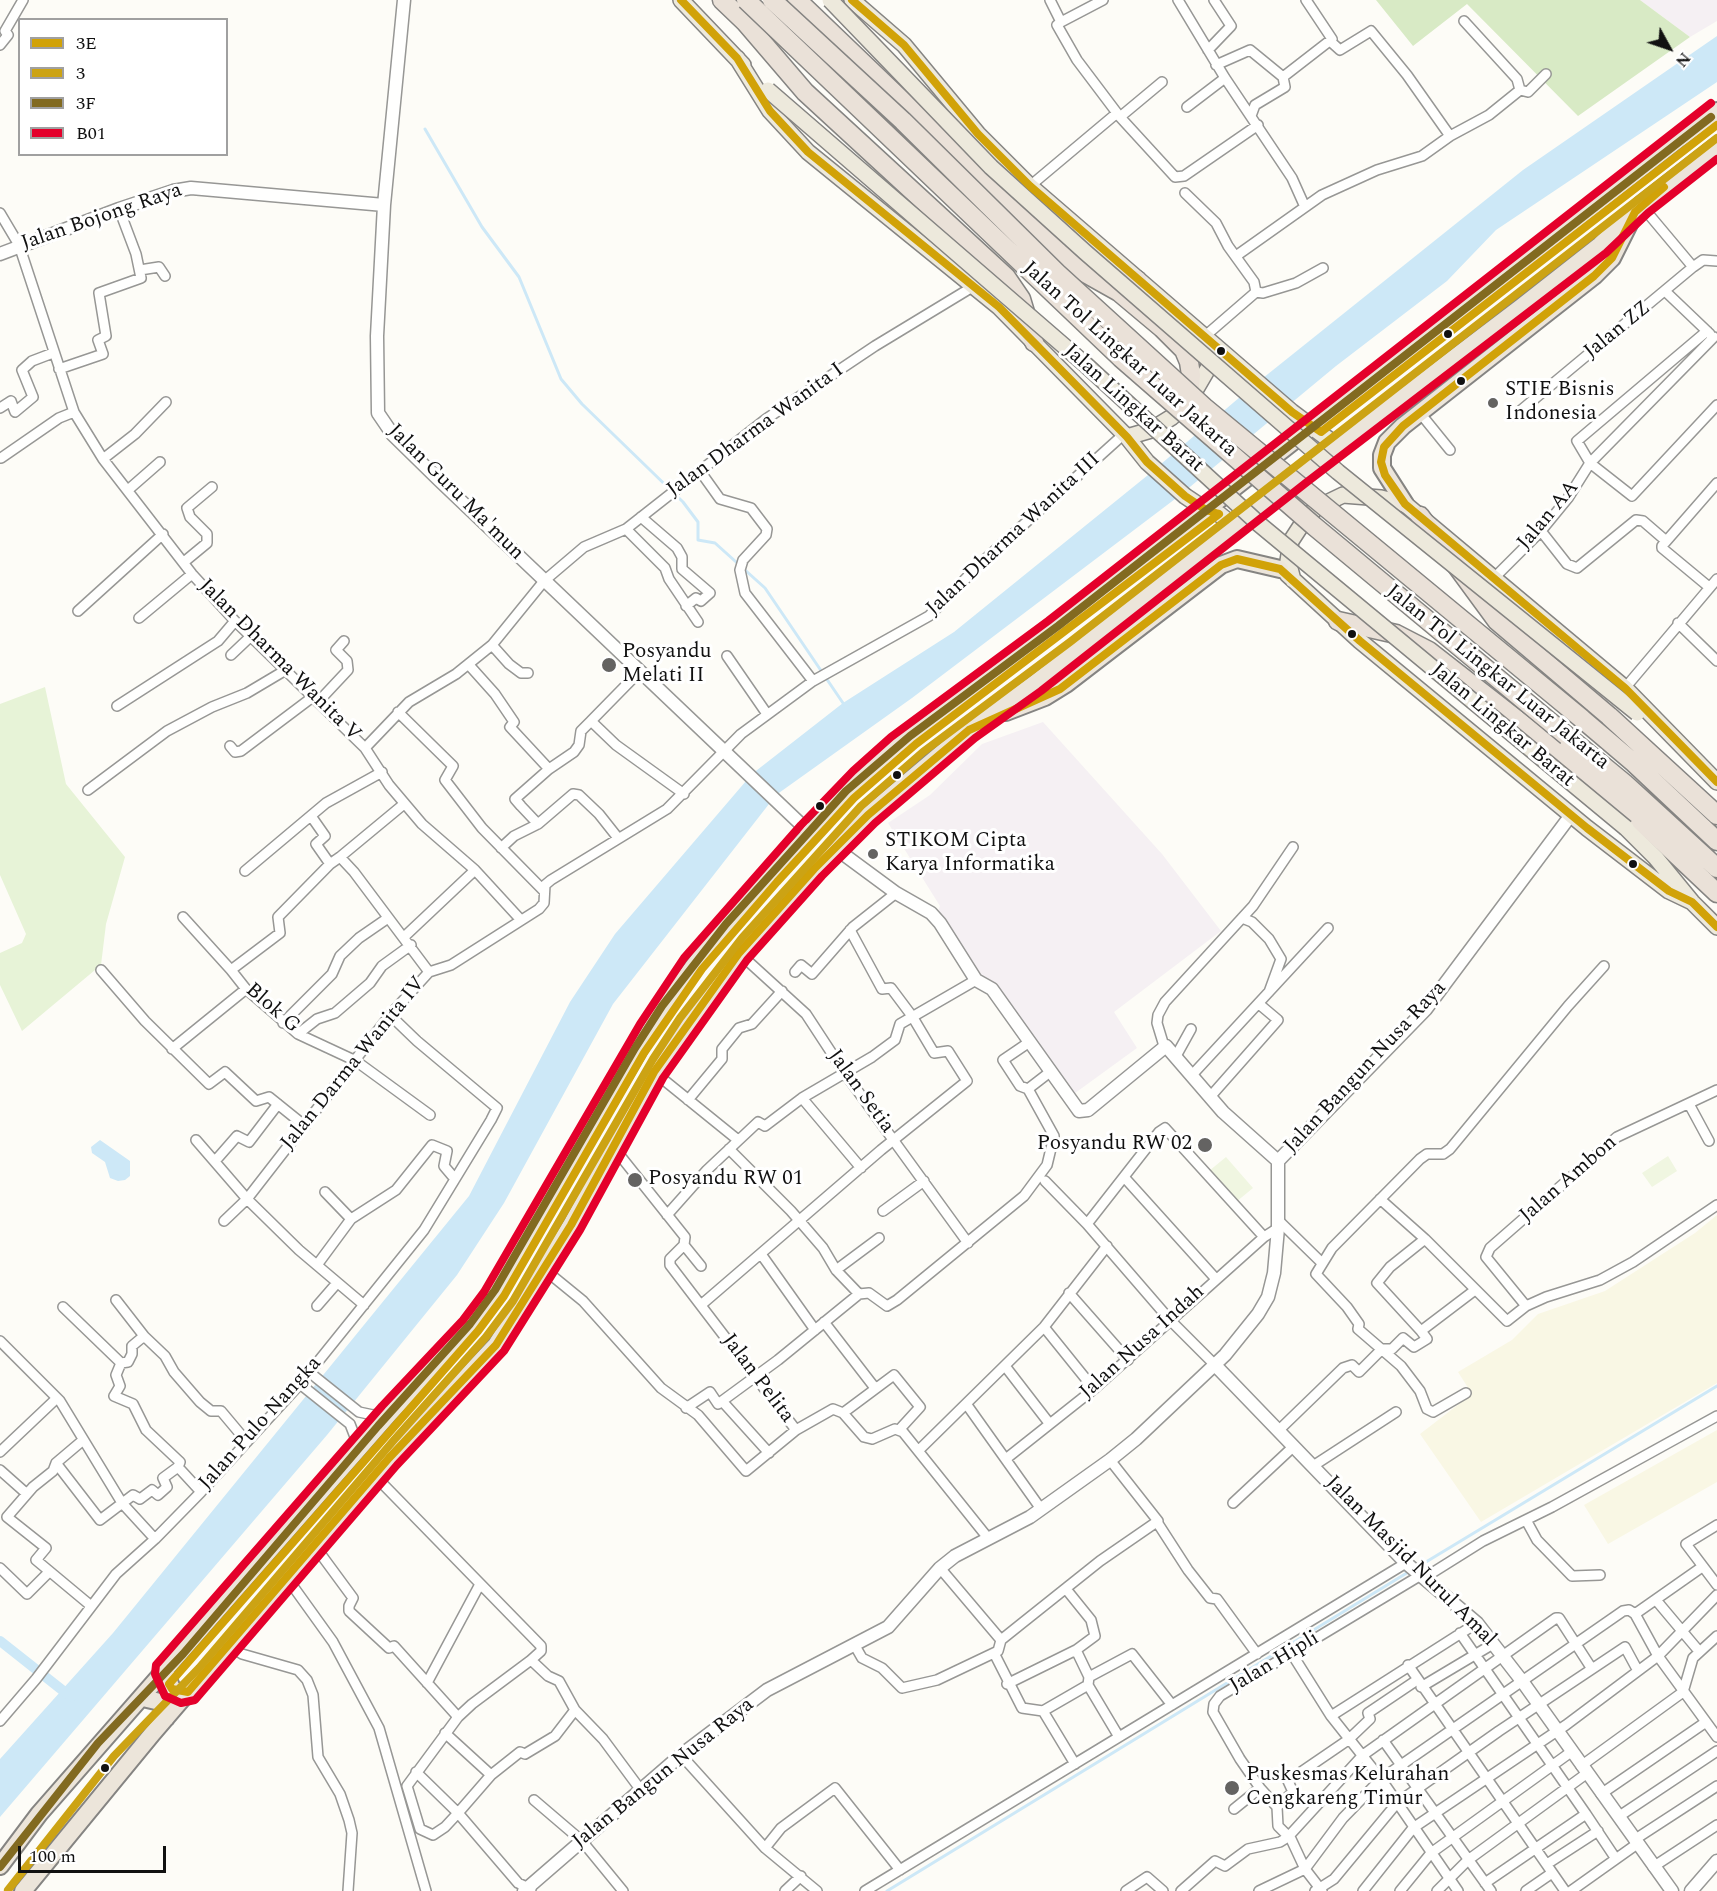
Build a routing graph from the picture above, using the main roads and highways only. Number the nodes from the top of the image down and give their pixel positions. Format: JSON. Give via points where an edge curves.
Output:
{"nodes":[{"id":1,"x":681,"y":0,"type":"edge"},
{"id":2,"x":722,"y":0,"type":"edge"},
{"id":3,"x":746,"y":0,"type":"edge"},
{"id":4,"x":772,"y":0,"type":"edge"},
{"id":5,"x":796,"y":0,"type":"edge"},
{"id":6,"x":830,"y":0,"type":"edge"},
{"id":7,"x":852,"y":0,"type":"edge"},
{"id":8,"x":737,"y":58,"type":"junction"},
{"id":9,"x":1717,"y":111,"type":"edge"},
{"id":10,"x":1717,"y":146,"type":"edge"},
{"id":11,"x":1638,"y":208,"type":"junction"},
{"id":12,"x":1095,"y":278,"type":"junction"},
{"id":13,"x":1137,"y":280,"type":"junction"},
{"id":14,"x":1208,"y":340,"type":"junction"},
{"id":15,"x":1034,"y":342,"type":"junction"},
{"id":16,"x":1190,"y":401,"type":"junction"},
{"id":17,"x":1312,"y":425,"type":"junction"},
{"id":18,"x":1126,"y":436,"type":"junction"},
{"id":19,"x":1339,"y":447,"type":"junction"},
{"id":20,"x":1405,"y":504,"type":"junction"},
{"id":21,"x":1206,"y":510,"type":"junction"},
{"id":22,"x":1420,"y":516,"type":"junction"},
{"id":23,"x":1236,"y":527,"type":"junction"},
{"id":24,"x":1287,"y":574,"type":"junction"},
{"id":25,"x":1338,"y":621,"type":"junction"},
{"id":26,"x":1092,"y":639,"type":"junction"},
{"id":27,"x":1081,"y":673,"type":"junction"},
{"id":28,"x":969,"y":730,"type":"junction"},
{"id":29,"x":1717,"y":782,"type":"edge"},
{"id":30,"x":1717,"y":790,"type":"edge"},
{"id":31,"x":1717,"y":815,"type":"edge"},
{"id":32,"x":1717,"y":841,"type":"edge"},
{"id":33,"x":1717,"y":868,"type":"edge"},
{"id":34,"x":1717,"y":892,"type":"edge"},
{"id":35,"x":1692,"y":902,"type":"junction"},
{"id":36,"x":1717,"y":927,"type":"edge"},
{"id":37,"x":165,"y":1671,"type":"junction"},
{"id":38,"x":188,"y":1692,"type":"junction"},
{"id":39,"x":143,"y":1698,"type":"junction"},
{"id":40,"x":166,"y":1718,"type":"junction"},
{"id":41,"x":0,"y":1866,"type":"edge"},
{"id":42,"x":23,"y":1891,"type":"edge"}],
"edges":[{"from":1,"to":8,"type":"main road","name":"Jalan Lingkar Barat"},
{"from":2,"to":15,"type":"highway","via":[[805,92],[1005,277],[1024,307]]},
{"from":3,"to":33,"type":"highway","name":"Jalan Tol Lingkar Luar Jakarta","bridge":true,"via":[[1121,358],[1314,526],[1624,783]]},
{"from":4,"to":32,"type":"highway","name":"Jalan Tol Lingkar Luar Jakarta","bridge":true,"via":[[903,121],[1057,273],[1204,406],[1581,718]]},
{"from":5,"to":12,"type":"highway","via":[[1064,256]]},
{"from":6,"to":30,"type":"main road","bridge":true,"via":[[991,167],[1085,252],[1338,472],[1636,713]]},
{"from":7,"to":13,"type":"main road","via":[[904,45],[978,134],[1030,186]]},
{"from":8,"to":15,"type":"main road","name":"Jalan Lingkar Barat","via":[[770,111],[808,152],[974,286]]},
{"from":8,"to":35,"type":"main road","name":"Jalan Lingkar Barat","bridge":true,"via":[[768,90],[1086,365],[1259,524],[1626,828]]},
{"from":9,"to":17,"type":"highway"},
{"from":10,"to":11,"type":"highway"},
{"from":11,"to":19,"type":"highway","via":[[1600,245]]},
{"from":11,"to":20,"type":"highway","via":[[1612,258],[1594,276],[1387,442],[1382,455],[1385,475]]},
{"from":12,"to":13,"type":"highway"},
{"from":12,"to":16,"type":"highway","via":[[1119,292],[1184,350],[1191,375]]},
{"from":13,"to":14,"type":"main road"},
{"from":14,"to":16,"type":"main road","via":[[1210,365]]},
{"from":14,"to":17,"type":"main road"},
{"from":15,"to":18,"type":"main road","name":"Jalan Lingkar Barat"},
{"from":16,"to":18,"type":"main road","via":[[1150,430]]},
{"from":17,"to":19,"type":"main road"},
{"from":17,"to":21,"type":"highway"},
{"from":18,"to":21,"type":"main road","name":"Jalan Lingkar Barat","via":[[1147,462]]},
{"from":19,"to":23,"type":"highway"},
{"from":20,"to":22,"type":"main road"},
{"from":20,"to":24,"type":"main road","via":[[1358,494],[1343,495],[1316,508],[1292,542]]},
{"from":21,"to":23,"type":"main road","name":"Jalan Lingkar Barat"},
{"from":21,"to":37,"type":"highway","via":[[897,745],[809,831],[693,964],[649,1029],[493,1298],[471,1327],[390,1413]]},
{"from":22,"to":29,"type":"main road","via":[[1625,688]]},
{"from":22,"to":31,"type":"highway","via":[[1497,621],[1610,716]]},
{"from":23,"to":26,"type":"highway"},
{"from":24,"to":25,"type":"main road","name":"Jalan Lingkar Barat"},
{"from":24,"to":27,"type":"highway","via":[[1237,560],[1221,565]]},
{"from":25,"to":34,"type":"highway","via":[[1396,634],[1429,651],[1611,793]]},
{"from":25,"to":35,"type":"main road","name":"Jalan Lingkar Barat","via":[[1640,870]]},
{"from":26,"to":27,"type":"highway"},
{"from":26,"to":28,"type":"highway"},
{"from":27,"to":28,"type":"highway","via":[[1045,697]]},
{"from":28,"to":38,"type":"highway","via":[[835,848],[739,953],[654,1072],[545,1270],[496,1345],[374,1475]]},
{"from":35,"to":36,"type":"main road","name":"Jalan Lingkar Barat"},
{"from":37,"to":38,"type":"highway","via":[[172,1689]]},
{"from":37,"to":39,"type":"highway"},
{"from":38,"to":40,"type":"highway"},
{"from":39,"to":40,"type":"highway","via":[[160,1701]]},
{"from":39,"to":41,"type":"highway","via":[[39,1814]]},
{"from":40,"to":42,"type":"highway"}]}
